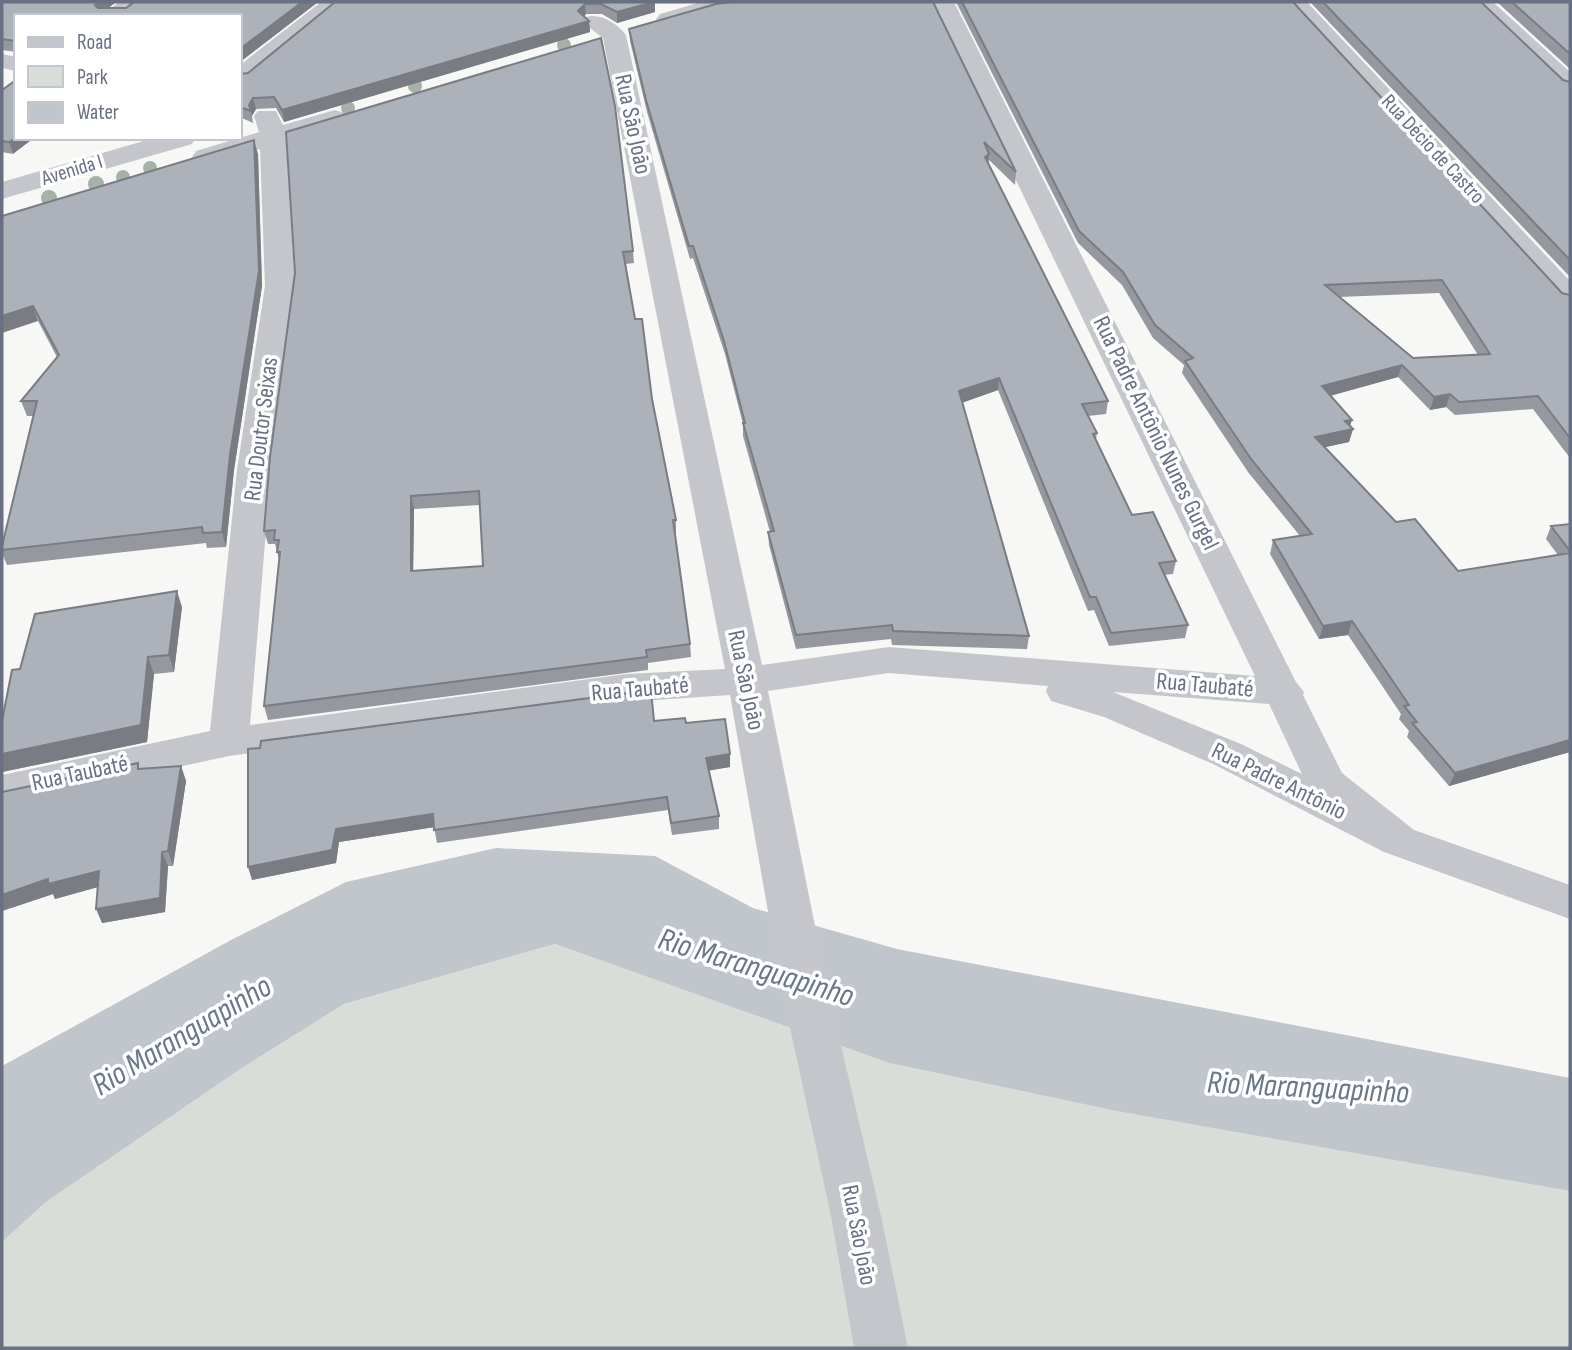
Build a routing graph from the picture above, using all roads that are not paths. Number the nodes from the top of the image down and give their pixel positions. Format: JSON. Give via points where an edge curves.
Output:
{"nodes":[{"id":1,"x":134,"y":2,"type":"edge"},
{"id":2,"x":335,"y":2,"type":"edge"},
{"id":3,"x":725,"y":2,"type":"edge"},
{"id":4,"x":942,"y":2,"type":"edge"},
{"id":5,"x":1294,"y":2,"type":"edge"},
{"id":6,"x":1480,"y":2,"type":"edge"},
{"id":7,"x":657,"y":3,"type":"edge"},
{"id":8,"x":693,"y":11,"type":"junction"},
{"id":9,"x":116,"y":14,"type":"edge"},
{"id":10,"x":2,"y":61,"type":"edge"},
{"id":11,"x":242,"y":75,"type":"edge"},
{"id":12,"x":13,"y":77,"type":"edge"},
{"id":13,"x":1570,"y":85,"type":"edge"},
{"id":14,"x":350,"y":103,"type":"edge"},
{"id":15,"x":260,"y":125,"type":"edge"},
{"id":16,"x":242,"y":131,"type":"edge"},
{"id":17,"x":218,"y":140,"type":"edge"},
{"id":18,"x":158,"y":142,"type":"edge"},
{"id":19,"x":2,"y":191,"type":"edge"},
{"id":20,"x":2,"y":217,"type":"edge"},
{"id":21,"x":1570,"y":298,"type":"edge"},
{"id":22,"x":986,"y":668,"type":"junction"},
{"id":23,"x":746,"y":681,"type":"junction"},
{"id":24,"x":1285,"y":692,"type":"junction"},
{"id":25,"x":229,"y":742,"type":"junction"},
{"id":26,"x":2,"y":790,"type":"edge"},
{"id":27,"x":1399,"y":841,"type":"junction"},
{"id":28,"x":1570,"y":902,"type":"edge"},
{"id":29,"x":881,"y":1348,"type":"edge"}],
"edges":[{"from":1,"to":9,"type":"street"},
{"from":2,"to":11,"type":"street"},
{"from":3,"to":8,"type":"street"},
{"from":4,"to":24,"type":"street","name":"Rua Padre Antônio Nunes Gurgel"},
{"from":5,"to":21,"type":"street","name":"Rua Décio de Castro"},
{"from":6,"to":13,"type":"street"},
{"from":7,"to":8,"type":"street"},
{"from":8,"to":23,"type":"street","name":"Rua São João","via":[[597,28]]},
{"from":10,"to":12,"type":"street"},
{"from":14,"to":15,"type":"street","name":"Avenida I"},
{"from":15,"to":16,"type":"street","name":"Avenida I"},
{"from":15,"to":25,"type":"street","name":"Rua Doutor Seixas","via":[[280,286],[254,470]]},
{"from":17,"to":20,"type":"street","name":"Avenida I"},
{"from":18,"to":19,"type":"street","name":"Avenida I"},
{"from":22,"to":23,"type":"street","name":"Rua Taubaté","via":[[889,660]]},
{"from":22,"to":24,"type":"street","name":"Rua Taubaté"},
{"from":22,"to":27,"type":"street","name":"Rua Padre Antônio","via":[[1118,706],[1227,754]]},
{"from":23,"to":25,"type":"street","name":"Rua Taubaté","via":[[626,688]]},
{"from":23,"to":29,"type":"street","name":"Rua São João","via":[[804,986]]},
{"from":24,"to":27,"type":"street","name":"Rua Padre Antônio Nunes Gurgel","via":[[1328,783]]},
{"from":25,"to":26,"type":"street","name":"Rua Taubaté"},
{"from":27,"to":28,"type":"street","name":"Rua Padre Antônio"}]}
